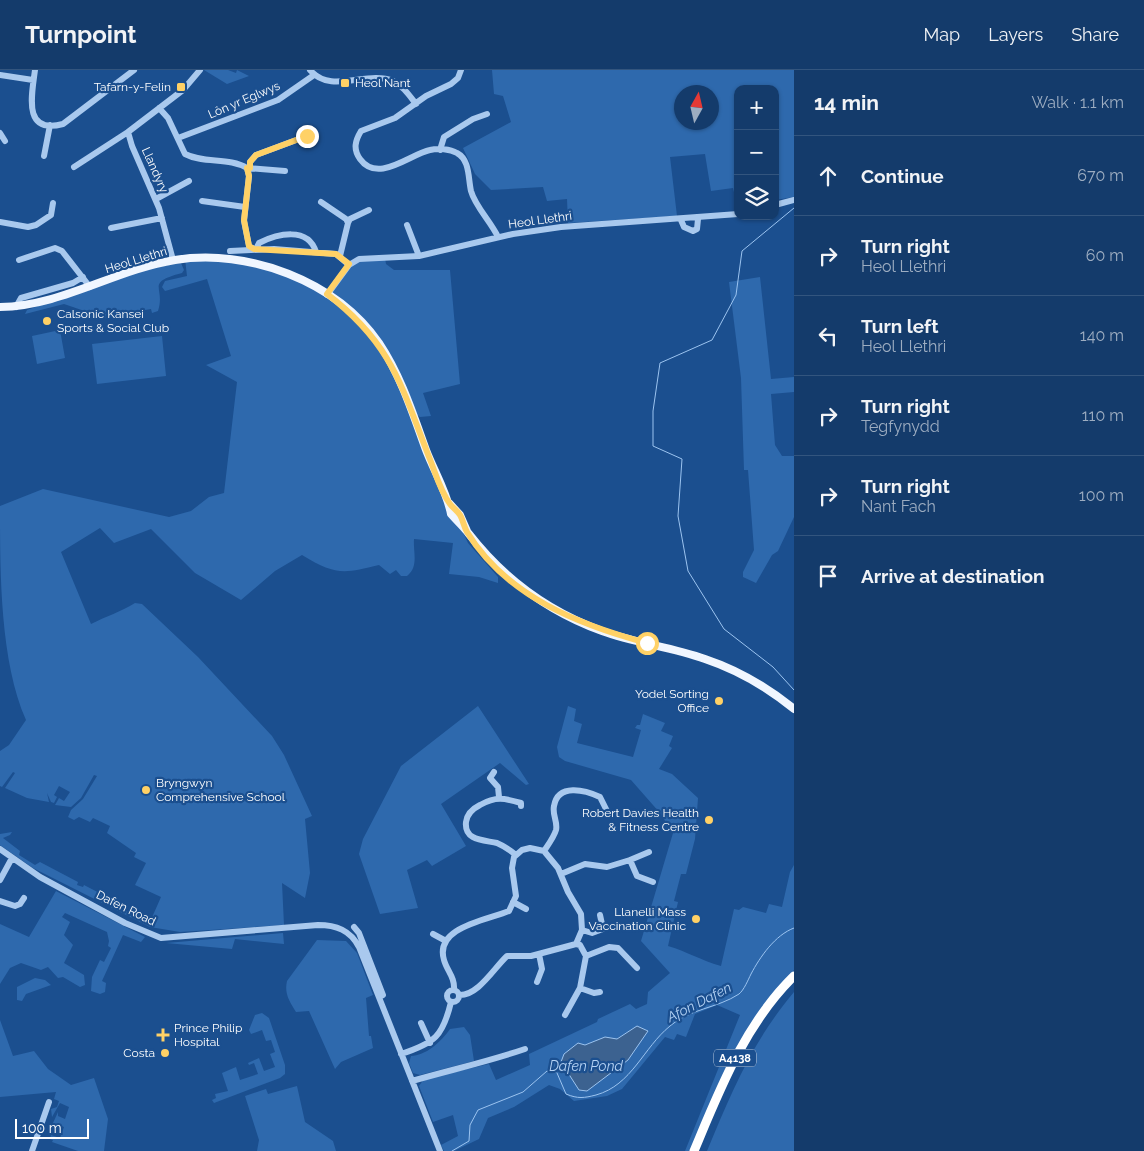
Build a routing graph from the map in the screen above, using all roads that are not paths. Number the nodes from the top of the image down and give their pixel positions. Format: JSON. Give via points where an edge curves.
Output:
{"nodes":[{"id":1,"x":35,"y":70,"type":"edge"},
{"id":2,"x":134,"y":70,"type":"edge"},
{"id":3,"x":200,"y":70,"type":"edge"},
{"id":4,"x":461,"y":70,"type":"edge"},
{"id":5,"x":312,"y":73,"type":"edge"},
{"id":6,"x":0,"y":74,"type":"edge"},
{"id":7,"x":33,"y":80,"type":"junction"},
{"id":8,"x":416,"y":104,"type":"junction"},
{"id":9,"x":159,"y":108,"type":"junction"},
{"id":10,"x":487,"y":114,"type":"dead end"},
{"id":11,"x":50,"y":125,"type":"junction"},
{"id":12,"x":128,"y":132,"type":"junction"},
{"id":13,"x":0,"y":133,"type":"edge"},
{"id":14,"x":307,"y":136,"type":"dead end"},
{"id":15,"x":178,"y":138,"type":"junction"},
{"id":16,"x":5,"y":141,"type":"dead end"},
{"id":17,"x":440,"y":150,"type":"junction"},
{"id":18,"x":44,"y":156,"type":"dead end"},
{"id":19,"x":74,"y":167,"type":"dead end"},
{"id":20,"x":249,"y":168,"type":"junction"},
{"id":21,"x":285,"y":171,"type":"dead end"},
{"id":22,"x":189,"y":181,"type":"dead end"},
{"id":23,"x":156,"y":199,"type":"junction"},
{"id":24,"x":794,"y":200,"type":"edge"},
{"id":25,"x":202,"y":201,"type":"dead end"},
{"id":26,"x":321,"y":202,"type":"dead end"},
{"id":27,"x":53,"y":203,"type":"dead end"},
{"id":28,"x":779,"y":204,"type":"edge"},
{"id":29,"x":245,"y":207,"type":"junction"},
{"id":30,"x":369,"y":210,"type":"dead end"},
{"id":31,"x":734,"y":214,"type":"edge"},
{"id":32,"x":162,"y":218,"type":"junction"},
{"id":33,"x":698,"y":219,"type":"junction"},
{"id":34,"x":681,"y":220,"type":"junction"},
{"id":35,"x":0,"y":222,"type":"edge"},
{"id":36,"x":348,"y":223,"type":"junction"},
{"id":37,"x":407,"y":225,"type":"dead end"},
{"id":38,"x":111,"y":228,"type":"dead end"},
{"id":39,"x":498,"y":237,"type":"junction"},
{"id":40,"x":255,"y":249,"type":"junction"},
{"id":41,"x":230,"y":250,"type":"dead end"},
{"id":42,"x":316,"y":252,"type":"junction"},
{"id":43,"x":340,"y":256,"type":"junction"},
{"id":44,"x":420,"y":256,"type":"junction"},
{"id":45,"x":19,"y":260,"type":"dead end"},
{"id":46,"x":174,"y":260,"type":"junction"},
{"id":47,"x":349,"y":264,"type":"junction"},
{"id":48,"x":83,"y":277,"type":"junction"},
{"id":49,"x":90,"y":287,"type":"junction"},
{"id":50,"x":327,"y":294,"type":"junction"},
{"id":51,"x":0,"y":307,"type":"edge"},
{"id":52,"x":16,"y":307,"type":"junction"},
{"id":53,"x":794,"y":709,"type":"edge"},
{"id":54,"x":494,"y":772,"type":"dead end"},
{"id":55,"x":499,"y":797,"type":"junction"},
{"id":56,"x":521,"y":806,"type":"dead end"},
{"id":57,"x":608,"y":813,"type":"dead end"},
{"id":58,"x":0,"y":849,"type":"edge"},
{"id":59,"x":544,"y":851,"type":"junction"},
{"id":60,"x":649,"y":852,"type":"dead end"},
{"id":61,"x":516,"y":855,"type":"junction"},
{"id":62,"x":12,"y":858,"type":"junction"},
{"id":63,"x":630,"y":860,"type":"junction"},
{"id":64,"x":561,"y":874,"type":"junction"},
{"id":65,"x":0,"y":880,"type":"edge"},
{"id":66,"x":653,"y":882,"type":"dead end"},
{"id":67,"x":24,"y":898,"type":"dead end"},
{"id":68,"x":0,"y":901,"type":"edge"},
{"id":69,"x":513,"y":902,"type":"junction"},
{"id":70,"x":526,"y":909,"type":"dead end"},
{"id":71,"x":600,"y":915,"type":"dead end"},
{"id":72,"x":354,"y":927,"type":"dead end"},
{"id":73,"x":582,"y":930,"type":"junction"},
{"id":74,"x":433,"y":934,"type":"dead end"},
{"id":75,"x":446,"y":941,"type":"junction"},
{"id":76,"x":576,"y":944,"type":"junction"},
{"id":77,"x":539,"y":954,"type":"junction"},
{"id":78,"x":586,"y":956,"type":"junction"},
{"id":79,"x":637,"y":968,"type":"dead end"},
{"id":80,"x":794,"y":976,"type":"edge"},
{"id":81,"x":537,"y":982,"type":"dead end"},
{"id":82,"x":580,"y":988,"type":"junction"},
{"id":83,"x":454,"y":990,"type":"junction"},
{"id":84,"x":600,"y":992,"type":"dead end"},
{"id":85,"x":460,"y":995,"type":"junction"},
{"id":86,"x":379,"y":997,"type":"junction"},
{"id":87,"x":451,"y":1002,"type":"junction"},
{"id":88,"x":565,"y":1015,"type":"dead end"},
{"id":89,"x":421,"y":1023,"type":"dead end"},
{"id":90,"x":430,"y":1043,"type":"junction"},
{"id":91,"x":525,"y":1049,"type":"dead end"},
{"id":92,"x":402,"y":1054,"type":"junction"},
{"id":93,"x":412,"y":1080,"type":"junction"},
{"id":94,"x":49,"y":1102,"type":"dead end"},
{"id":95,"x":32,"y":1151,"type":"edge"},
{"id":96,"x":440,"y":1151,"type":"edge"},
{"id":97,"x":694,"y":1151,"type":"edge"}],
"edges":[{"from":1,"to":7,"type":"street"},
{"from":2,"to":11,"type":"street","via":[[63,124]]},
{"from":3,"to":9,"type":"street","via":[[183,90]]},
{"from":4,"to":8,"type":"street","via":[[451,84]]},
{"from":5,"to":8,"type":"street","via":[[334,82],[388,79],[399,85]]},
{"from":5,"to":15,"type":"street","name":"Lôn yr Eglwys","via":[[278,100]]},
{"from":6,"to":7,"type":"street"},
{"from":7,"to":11,"type":"street","via":[[32,112],[38,121]]},
{"from":8,"to":17,"type":"street","via":[[395,118],[361,131],[355,145],[357,155],[363,164],[373,169],[389,168],[426,151]]},
{"from":9,"to":12,"type":"street"},
{"from":9,"to":15,"type":"street"},
{"from":10,"to":17,"type":"street","via":[[473,118],[444,137]]},
{"from":11,"to":18,"type":"street"},
{"from":12,"to":19,"type":"street"},
{"from":12,"to":23,"type":"street","name":"Llandyry"},
{"from":13,"to":16,"type":"street"},
{"from":14,"to":20,"type":"street","via":[[256,155]]},
{"from":15,"to":20,"type":"street","via":[[181,150],[189,156]]},
{"from":17,"to":39,"type":"street","via":[[450,150],[462,157],[467,165],[471,193]]},
{"from":20,"to":21,"type":"street"},
{"from":20,"to":29,"type":"street"},
{"from":22,"to":23,"type":"street"},
{"from":23,"to":32,"type":"street","name":"Llandyry"},
{"from":24,"to":28,"type":"street"},
{"from":25,"to":29,"type":"street"},
{"from":26,"to":36,"type":"street"},
{"from":27,"to":35,"type":"street","via":[[50,215],[36,225],[20,227]]},
{"from":29,"to":40,"type":"street","via":[[246,234],[249,246]]},
{"from":30,"to":36,"type":"street","via":[[350,218]]},
{"from":31,"to":33,"type":"street","name":"Heol Llethri"},
{"from":32,"to":38,"type":"street"},
{"from":32,"to":46,"type":"street","name":"Llandyry"},
{"from":33,"to":34,"type":"street","name":"Heol Llethri"},
{"from":33,"to":34,"type":"street","via":[[698,229],[693,231],[684,227]]},
{"from":34,"to":39,"type":"street","name":"Heol Llethri","via":[[587,224]]},
{"from":36,"to":43,"type":"street"},
{"from":37,"to":44,"type":"street"},
{"from":39,"to":44,"type":"street","name":"Heol Llethri"},
{"from":40,"to":41,"type":"street"},
{"from":40,"to":42,"type":"street"},
{"from":40,"to":42,"type":"street","via":[[268,238],[291,234],[306,238]]},
{"from":42,"to":43,"type":"street"},
{"from":43,"to":47,"type":"street"},
{"from":44,"to":47,"type":"street","name":"Heol Llethri","via":[[359,259]]},
{"from":45,"to":48,"type":"street","via":[[55,248],[62,251]]},
{"from":46,"to":49,"type":"main road","name":"Heol Llethri","via":[[143,267]]},
{"from":46,"to":50,"type":"main road","name":"Heol Llethri","via":[[211,258],[243,261],[276,269]]},
{"from":47,"to":50,"type":"street"},
{"from":48,"to":49,"type":"street"},
{"from":48,"to":52,"type":"street","via":[[21,298]]},
{"from":49,"to":52,"type":"main road","name":"Heol Llethri","via":[[44,303]]},
{"from":50,"to":53,"type":"main road","name":"Heol Llethri","via":[[363,324],[378,343],[406,394],[450,504],[460,515],[466,531],[513,581],[543,603],[604,632],[727,667],[774,693]]},
{"from":51,"to":52,"type":"main road","name":"Heol Llethri"},
{"from":54,"to":55,"type":"street","via":[[490,778],[498,787]]},
{"from":55,"to":56,"type":"street","via":[[521,803]]},
{"from":55,"to":61,"type":"street","via":[[476,807],[468,816],[467,830],[480,841],[497,844]]},
{"from":57,"to":59,"type":"street","via":[[600,797],[579,789],[566,790],[556,800],[556,832]]},
{"from":58,"to":62,"type":"street","name":"Dafen Road"},
{"from":59,"to":61,"type":"street","via":[[530,848]]},
{"from":59,"to":64,"type":"street"},
{"from":60,"to":63,"type":"street"},
{"from":61,"to":69,"type":"street","via":[[512,868],[516,896]]},
{"from":62,"to":65,"type":"street"},
{"from":62,"to":86,"type":"street","name":"Dafen Road","via":[[40,877],[125,923],[161,938],[333,925],[348,933],[359,947]]},
{"from":63,"to":64,"type":"street","via":[[607,868],[586,864]]},
{"from":63,"to":66,"type":"street","via":[[637,876]]},
{"from":64,"to":73,"type":"street","via":[[581,914]]},
{"from":67,"to":68,"type":"street","via":[[15,906]]},
{"from":69,"to":70,"type":"street"},
{"from":69,"to":75,"type":"street","via":[[509,910],[460,927]]},
{"from":71,"to":73,"type":"street","via":[[603,929],[592,933]]},
{"from":72,"to":86,"type":"street","via":[[383,996]]},
{"from":73,"to":76,"type":"street"},
{"from":74,"to":75,"type":"street"},
{"from":75,"to":83,"type":"street","via":[[443,955],[454,980]]},
{"from":76,"to":77,"type":"street"},
{"from":76,"to":78,"type":"street"},
{"from":77,"to":81,"type":"street","via":[[542,969]]},
{"from":77,"to":85,"type":"street","via":[[507,956],[477,990]]},
{"from":78,"to":79,"type":"street","via":[[609,947],[618,948]]},
{"from":78,"to":82,"type":"street"},
{"from":80,"to":97,"type":"highway","number":"A4138","via":[[770,1002],[748,1035]]},
{"from":82,"to":84,"type":"street","via":[[594,994]]},
{"from":82,"to":88,"type":"street"},
{"from":83,"to":85,"type":"street"},
{"from":83,"to":87,"type":"street","via":[[447,994]]},
{"from":85,"to":87,"type":"street","via":[[458,1000]]},
{"from":86,"to":92,"type":"street"},
{"from":87,"to":90,"type":"street","via":[[442,1031]]},
{"from":89,"to":90,"type":"street"},
{"from":90,"to":92,"type":"street"},
{"from":91,"to":93,"type":"street","via":[[482,1064],[464,1065]]},
{"from":92,"to":93,"type":"street"},
{"from":93,"to":96,"type":"street"},
{"from":94,"to":95,"type":"street"}]}
